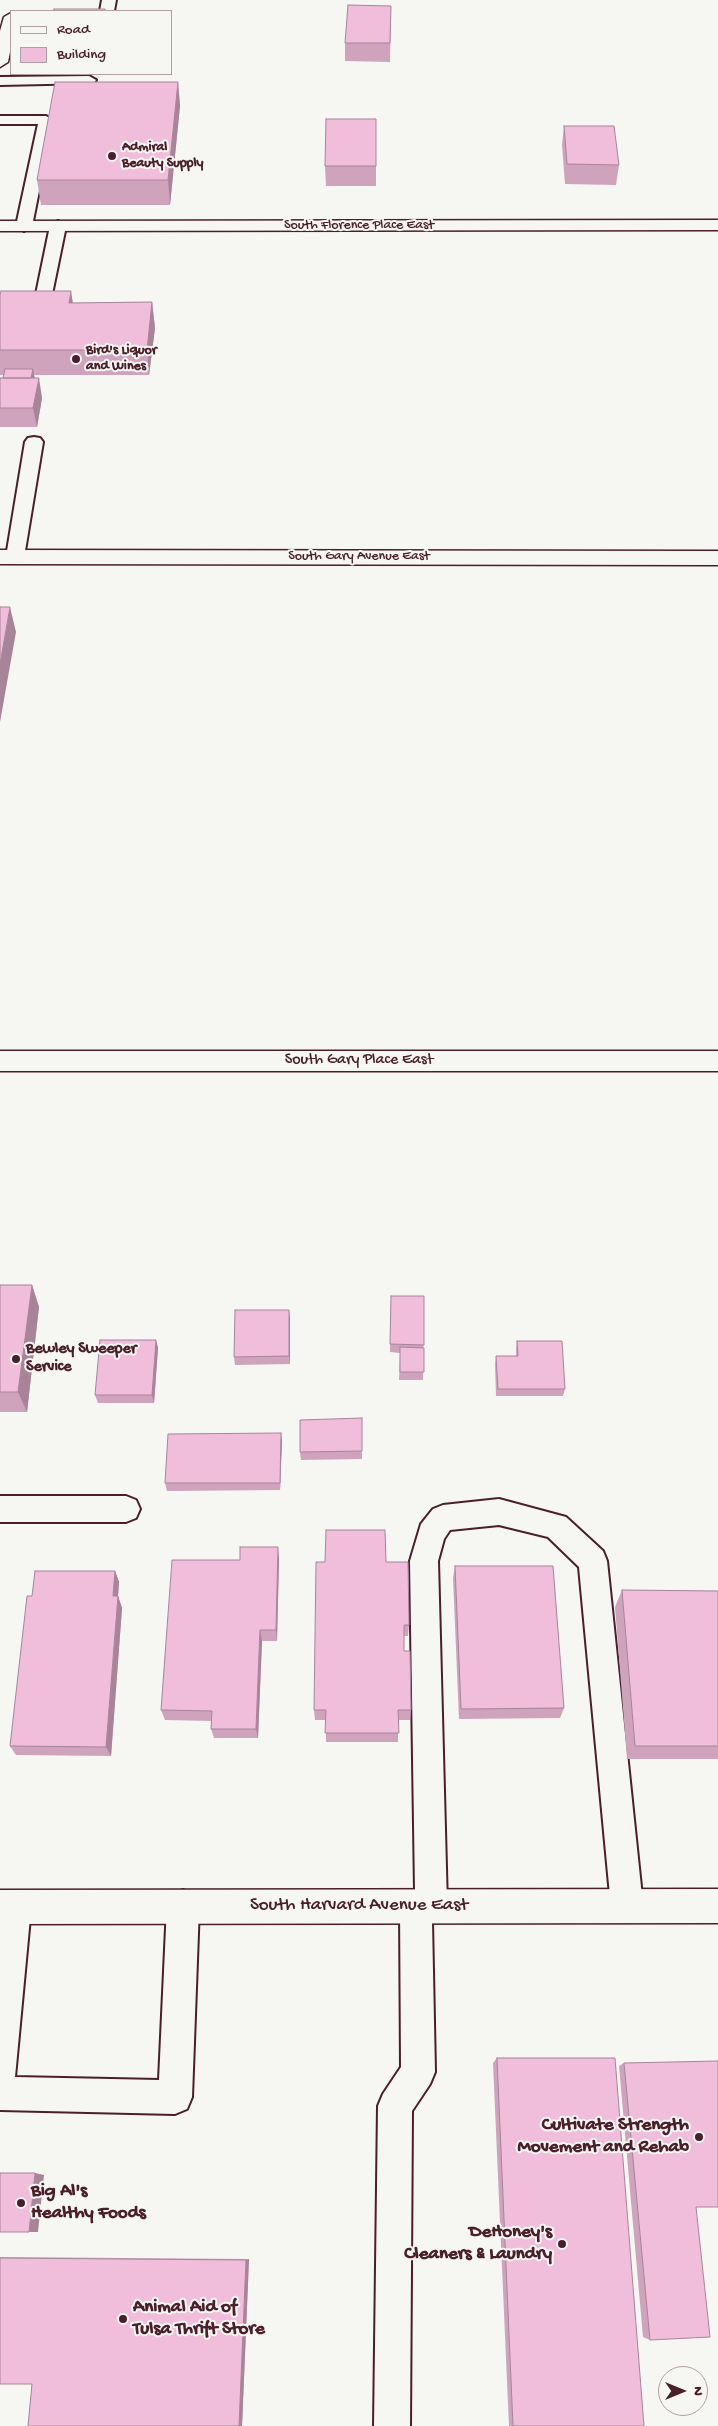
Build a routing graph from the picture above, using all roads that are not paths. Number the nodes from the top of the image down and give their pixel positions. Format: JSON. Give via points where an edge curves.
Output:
{"nodes":[{"id":1,"x":10,"y":21,"type":"edge"},
{"id":2,"x":0,"y":62,"type":"edge"},
{"id":3,"x":89,"y":80,"type":"edge"},
{"id":4,"x":0,"y":81,"type":"edge"},
{"id":5,"x":0,"y":120,"type":"edge"},
{"id":6,"x":718,"y":225,"type":"edge"},
{"id":7,"x":0,"y":226,"type":"edge"},
{"id":8,"x":24,"y":226,"type":"junction"},
{"id":9,"x":58,"y":226,"type":"junction"},
{"id":10,"x":0,"y":305,"type":"edge"},
{"id":11,"x":34,"y":442,"type":"dead end"},
{"id":12,"x":8,"y":557,"type":"edge"},
{"id":13,"x":718,"y":558,"type":"edge"},
{"id":14,"x":718,"y":1060,"type":"edge"},
{"id":15,"x":0,"y":1061,"type":"edge"},
{"id":16,"x":0,"y":1509,"type":"edge"},
{"id":17,"x":126,"y":1509,"type":"dead end"},
{"id":18,"x":183,"y":1906,"type":"junction"},
{"id":19,"x":424,"y":1906,"type":"junction"},
{"id":20,"x":627,"y":1906,"type":"junction"},
{"id":21,"x":718,"y":1906,"type":"edge"},
{"id":22,"x":7,"y":1907,"type":"edge"},
{"id":23,"x":0,"y":2072,"type":"edge"},
{"id":24,"x":0,"y":2094,"type":"edge"},
{"id":25,"x":392,"y":2426,"type":"edge"}],
"edges":[{"from":1,"to":2,"type":"street"},
{"from":3,"to":4,"type":"lane"},
{"from":5,"to":8,"type":"lane","via":[[46,120]]},
{"from":6,"to":9,"type":"street","name":"South Florence Place East"},
{"from":7,"to":8,"type":"street","name":"South Florence Place East"},
{"from":8,"to":9,"type":"street","name":"South Florence Place East"},
{"from":9,"to":10,"type":"lane","via":[[42,304]]},
{"from":11,"to":12,"type":"lane"},
{"from":12,"to":13,"type":"street","name":"South Gary Avenue East"},
{"from":14,"to":15,"type":"street","name":"South Gary Place East"},
{"from":16,"to":17,"type":"lane"},
{"from":18,"to":19,"type":"street","name":"South Harvard Avenue East"},
{"from":18,"to":22,"type":"street","name":"South Harvard Avenue East"},
{"from":18,"to":24,"type":"lane","via":[[175,2097]]},
{"from":19,"to":20,"type":"street","name":"South Harvard Avenue East"},
{"from":19,"to":20,"type":"lane","via":[[424,1562],[431,1533],[443,1518],[499,1512],[556,1526],[593,1562]]},
{"from":19,"to":25,"type":"lane","via":[[418,2072],[395,2106]]},
{"from":20,"to":21,"type":"street","name":"South Harvard Avenue East"},
{"from":22,"to":23,"type":"lane"}]}
